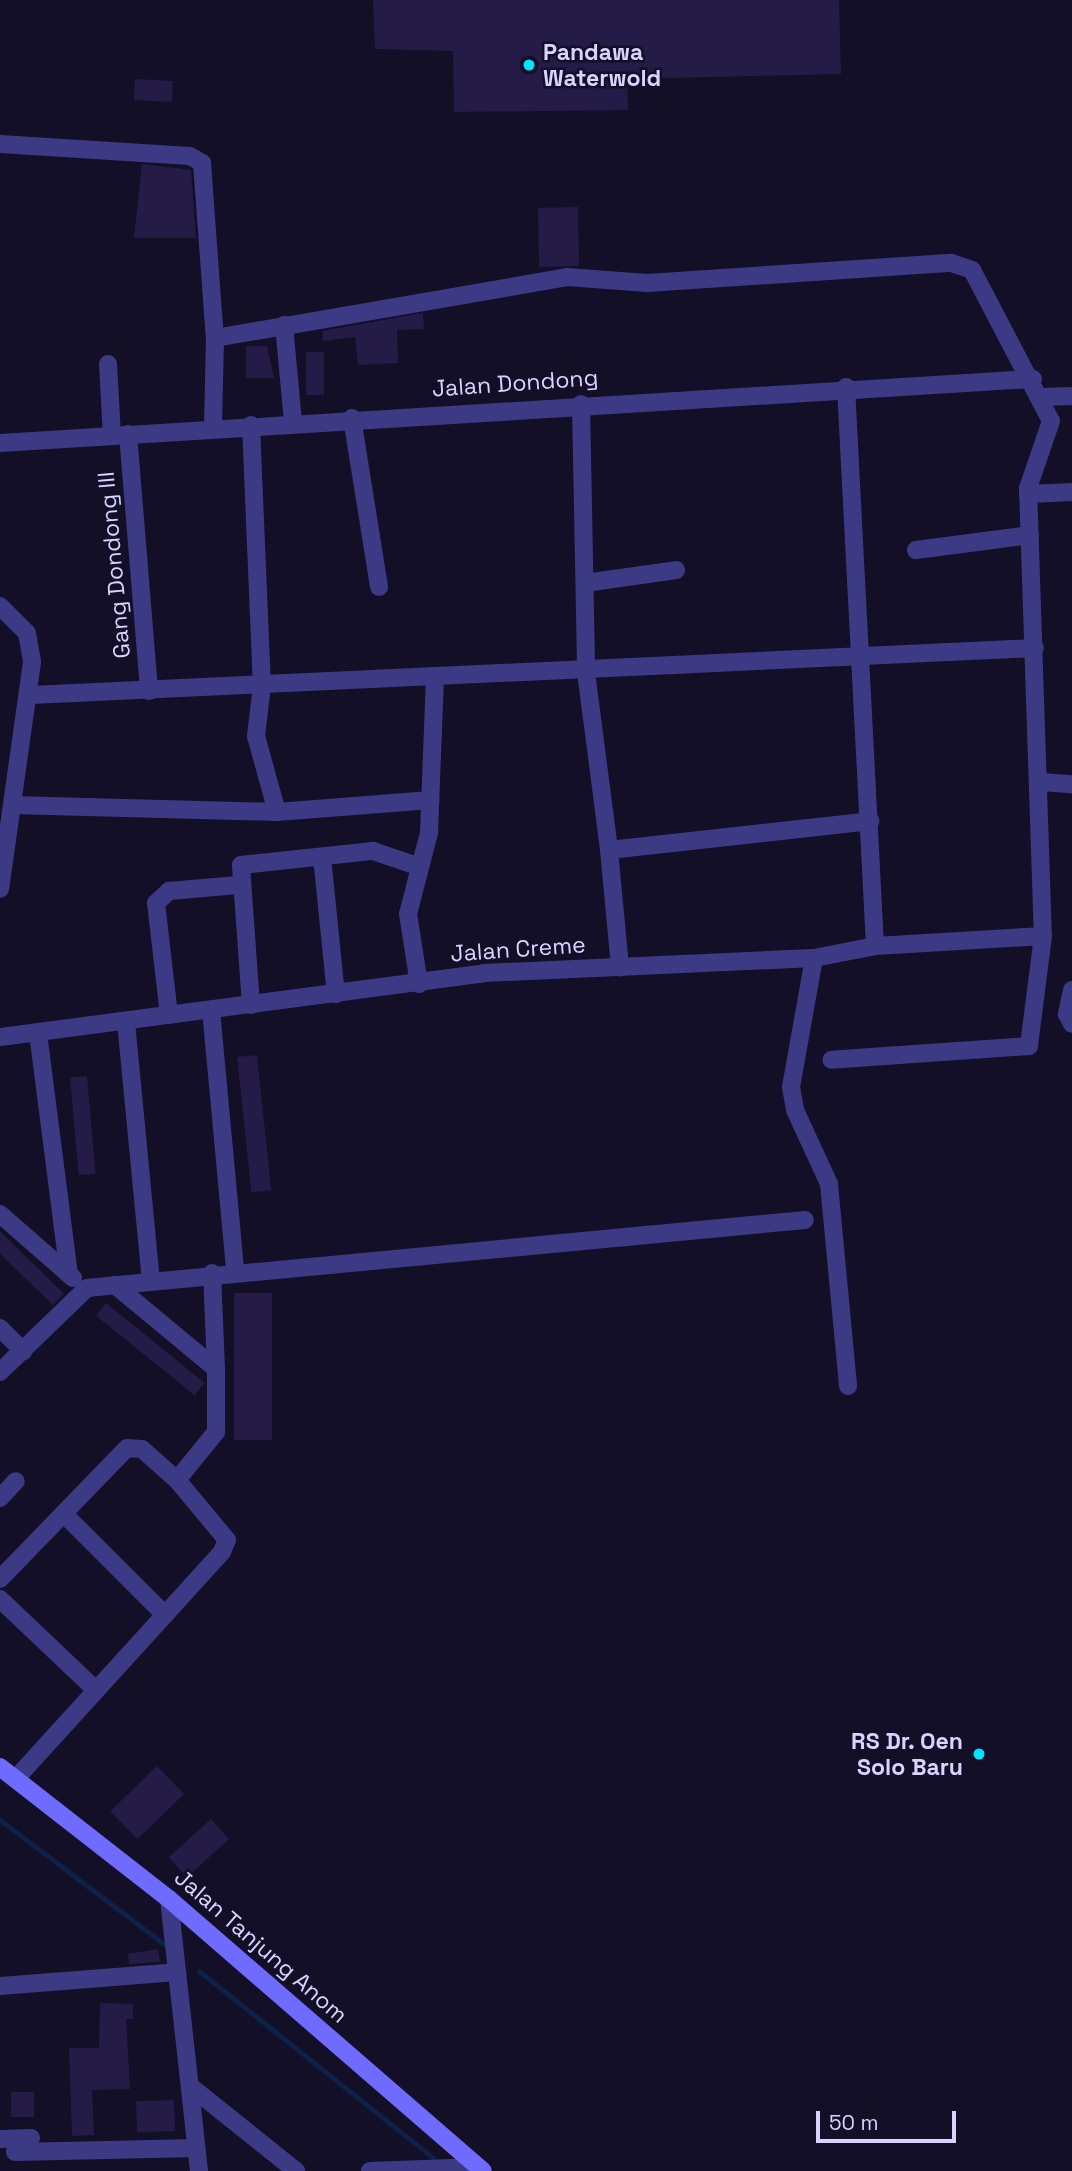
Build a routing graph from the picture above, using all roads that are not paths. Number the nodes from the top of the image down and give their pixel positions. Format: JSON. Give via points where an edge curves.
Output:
{"nodes":[{"id":1,"x":0,"y":144,"type":"edge"},
{"id":2,"x":284,"y":326,"type":"junction"},
{"id":3,"x":215,"y":338,"type":"junction"},
{"id":4,"x":108,"y":364,"type":"dead end"},
{"id":5,"x":1033,"y":379,"type":"junction"},
{"id":6,"x":846,"y":387,"type":"junction"},
{"id":7,"x":1072,"y":396,"type":"edge"},
{"id":8,"x":1042,"y":397,"type":"junction"},
{"id":9,"x":582,"y":404,"type":"junction"},
{"id":10,"x":352,"y":418,"type":"junction"},
{"id":11,"x":293,"y":422,"type":"junction"},
{"id":12,"x":251,"y":425,"type":"junction"},
{"id":13,"x":213,"y":428,"type":"junction"},
{"id":14,"x":120,"y":435,"type":"junction"},
{"id":15,"x":0,"y":443,"type":"edge"},
{"id":16,"x":1072,"y":492,"type":"edge"},
{"id":17,"x":1028,"y":494,"type":"junction"},
{"id":18,"x":1030,"y":535,"type":"junction"},
{"id":19,"x":916,"y":550,"type":"dead end"},
{"id":20,"x":676,"y":570,"type":"dead end"},
{"id":21,"x":585,"y":583,"type":"junction"},
{"id":22,"x":379,"y":587,"type":"dead end"},
{"id":23,"x":0,"y":606,"type":"edge"},
{"id":24,"x":1035,"y":648,"type":"junction"},
{"id":25,"x":861,"y":657,"type":"junction"},
{"id":26,"x":586,"y":672,"type":"junction"},
{"id":27,"x":435,"y":677,"type":"junction"},
{"id":28,"x":261,"y":685,"type":"junction"},
{"id":29,"x":149,"y":691,"type":"junction"},
{"id":30,"x":31,"y":695,"type":"junction"},
{"id":31,"x":1041,"y":782,"type":"junction"},
{"id":32,"x":1072,"y":784,"type":"edge"},
{"id":33,"x":431,"y":800,"type":"junction"},
{"id":34,"x":12,"y":805,"type":"junction"},
{"id":35,"x":276,"y":812,"type":"junction"},
{"id":36,"x":870,"y":821,"type":"junction"},
{"id":37,"x":609,"y":850,"type":"junction"},
{"id":38,"x":322,"y":857,"type":"junction"},
{"id":39,"x":417,"y":866,"type":"junction"},
{"id":40,"x":238,"y":885,"type":"junction"},
{"id":41,"x":0,"y":889,"type":"edge"},
{"id":42,"x":1042,"y":936,"type":"junction"},
{"id":43,"x":875,"y":946,"type":"junction"},
{"id":44,"x":814,"y":958,"type":"junction"},
{"id":45,"x":620,"y":967,"type":"junction"},
{"id":46,"x":419,"y":984,"type":"junction"},
{"id":47,"x":1072,"y":990,"type":"edge"},
{"id":48,"x":336,"y":994,"type":"junction"},
{"id":49,"x":251,"y":1005,"type":"junction"},
{"id":50,"x":211,"y":1010,"type":"junction"},
{"id":51,"x":169,"y":1015,"type":"junction"},
{"id":52,"x":126,"y":1022,"type":"junction"},
{"id":53,"x":1072,"y":1024,"type":"edge"},
{"id":54,"x":38,"y":1033,"type":"junction"},
{"id":55,"x":0,"y":1037,"type":"edge"},
{"id":56,"x":831,"y":1060,"type":"dead end"},
{"id":57,"x":0,"y":1214,"type":"edge"},
{"id":58,"x":804,"y":1220,"type":"dead end"},
{"id":59,"x":235,"y":1270,"type":"junction"},
{"id":60,"x":212,"y":1273,"type":"junction"},
{"id":61,"x":69,"y":1274,"type":"junction"},
{"id":62,"x":151,"y":1280,"type":"junction"},
{"id":63,"x":114,"y":1285,"type":"junction"},
{"id":64,"x":87,"y":1288,"type":"junction"},
{"id":65,"x":0,"y":1328,"type":"edge"},
{"id":66,"x":23,"y":1350,"type":"junction"},
{"id":67,"x":216,"y":1369,"type":"junction"},
{"id":68,"x":0,"y":1373,"type":"edge"},
{"id":69,"x":848,"y":1386,"type":"dead end"},
{"id":70,"x":177,"y":1480,"type":"junction"},
{"id":71,"x":16,"y":1481,"type":"dead end"},
{"id":72,"x":0,"y":1498,"type":"edge"},
{"id":73,"x":64,"y":1514,"type":"junction"},
{"id":74,"x":0,"y":1579,"type":"edge"},
{"id":75,"x":1,"y":1601,"type":"edge"},
{"id":76,"x":165,"y":1615,"type":"junction"},
{"id":77,"x":95,"y":1689,"type":"junction"},
{"id":78,"x":0,"y":1767,"type":"edge"},
{"id":79,"x":16,"y":1778,"type":"junction"},
{"id":80,"x":169,"y":1899,"type":"junction"},
{"id":81,"x":176,"y":1972,"type":"junction"},
{"id":82,"x":0,"y":1986,"type":"edge"},
{"id":83,"x":190,"y":2086,"type":"junction"},
{"id":84,"x":30,"y":2138,"type":"dead end"},
{"id":85,"x":0,"y":2139,"type":"edge"},
{"id":86,"x":196,"y":2148,"type":"junction"},
{"id":87,"x":15,"y":2152,"type":"dead end"},
{"id":88,"x":481,"y":2169,"type":"edge"},
{"id":89,"x":199,"y":2171,"type":"edge"},
{"id":90,"x":296,"y":2171,"type":"edge"},
{"id":91,"x":370,"y":2171,"type":"edge"}],
"edges":[{"from":1,"to":3,"type":"street","via":[[190,156],[202,163]]},
{"from":2,"to":3,"type":"street"},
{"from":2,"to":5,"type":"street","via":[[567,277],[647,283],[951,263],[972,270]]},
{"from":2,"to":11,"type":"street"},
{"from":3,"to":13,"type":"street"},
{"from":4,"to":14,"type":"street","name":"Gang Dondong III"},
{"from":5,"to":6,"type":"street","name":"Jalan Dondong"},
{"from":5,"to":8,"type":"street"},
{"from":6,"to":9,"type":"street","name":"Jalan Dondong"},
{"from":6,"to":25,"type":"street"},
{"from":7,"to":8,"type":"street"},
{"from":8,"to":17,"type":"street","via":[[1051,429],[1030,472]]},
{"from":9,"to":10,"type":"street","name":"Jalan Dondong"},
{"from":9,"to":21,"type":"street"},
{"from":10,"to":11,"type":"street","name":"Jalan Dondong"},
{"from":10,"to":22,"type":"street"},
{"from":11,"to":12,"type":"street","name":"Jalan Dondong"},
{"from":12,"to":13,"type":"street","name":"Jalan Dondong"},
{"from":12,"to":28,"type":"street"},
{"from":13,"to":14,"type":"street","name":"Jalan Dondong"},
{"from":14,"to":15,"type":"street","name":"Jalan Dondong"},
{"from":14,"to":29,"type":"street","name":"Gang Dondong III"},
{"from":16,"to":17,"type":"street"},
{"from":17,"to":18,"type":"street"},
{"from":18,"to":19,"type":"street"},
{"from":18,"to":24,"type":"street"},
{"from":20,"to":21,"type":"street"},
{"from":21,"to":26,"type":"street"},
{"from":23,"to":30,"type":"street","via":[[27,633]]},
{"from":24,"to":25,"type":"street"},
{"from":24,"to":31,"type":"street"},
{"from":25,"to":26,"type":"street"},
{"from":25,"to":36,"type":"street"},
{"from":26,"to":27,"type":"street"},
{"from":26,"to":37,"type":"street"},
{"from":27,"to":28,"type":"street"},
{"from":27,"to":33,"type":"street"},
{"from":28,"to":29,"type":"street"},
{"from":28,"to":35,"type":"street","via":[[256,736]]},
{"from":29,"to":30,"type":"street"},
{"from":30,"to":34,"type":"street"},
{"from":31,"to":32,"type":"street"},
{"from":31,"to":42,"type":"street"},
{"from":33,"to":35,"type":"street"},
{"from":33,"to":39,"type":"street","via":[[429,833]]},
{"from":34,"to":35,"type":"street"},
{"from":34,"to":41,"type":"street"},
{"from":36,"to":37,"type":"street"},
{"from":36,"to":43,"type":"street"},
{"from":37,"to":45,"type":"street"},
{"from":38,"to":39,"type":"street","via":[[373,850]]},
{"from":38,"to":40,"type":"street","via":[[244,862]]},
{"from":38,"to":48,"type":"street"},
{"from":39,"to":46,"type":"street","via":[[408,914]]},
{"from":40,"to":49,"type":"street"},
{"from":40,"to":51,"type":"street","via":[[169,891],[156,903]]},
{"from":42,"to":43,"type":"street","name":"Jalan Creme"},
{"from":42,"to":56,"type":"street","via":[[1030,1045]]},
{"from":43,"to":44,"type":"street","name":"Jalan Creme"},
{"from":44,"to":45,"type":"street","name":"Jalan Creme"},
{"from":44,"to":69,"type":"street","via":[[791,1087],[795,1110],[829,1184]]},
{"from":45,"to":46,"type":"street","name":"Jalan Creme","via":[[484,972]]},
{"from":46,"to":48,"type":"street","name":"Jalan Creme"},
{"from":47,"to":53,"type":"street","via":[[1066,1014]]},
{"from":48,"to":49,"type":"street","name":"Jalan Creme"},
{"from":49,"to":50,"type":"street","name":"Jalan Creme"},
{"from":50,"to":51,"type":"street","name":"Jalan Creme"},
{"from":50,"to":59,"type":"street"},
{"from":51,"to":52,"type":"street","name":"Jalan Creme"},
{"from":52,"to":54,"type":"street","name":"Jalan Creme"},
{"from":52,"to":62,"type":"street"},
{"from":54,"to":55,"type":"street","name":"Jalan Creme"},
{"from":54,"to":61,"type":"street"},
{"from":57,"to":61,"type":"street"},
{"from":58,"to":59,"type":"street"},
{"from":59,"to":60,"type":"street"},
{"from":60,"to":62,"type":"street"},
{"from":60,"to":67,"type":"street"},
{"from":61,"to":64,"type":"street"},
{"from":62,"to":63,"type":"street"},
{"from":63,"to":64,"type":"street"},
{"from":63,"to":67,"type":"street"},
{"from":64,"to":66,"type":"street"},
{"from":65,"to":66,"type":"street"},
{"from":66,"to":68,"type":"street"},
{"from":67,"to":70,"type":"street","via":[[216,1432]]},
{"from":70,"to":73,"type":"street","via":[[142,1449],[127,1448]]},
{"from":70,"to":76,"type":"street","via":[[227,1540]]},
{"from":71,"to":72,"type":"street"},
{"from":73,"to":74,"type":"street"},
{"from":73,"to":76,"type":"street"},
{"from":75,"to":77,"type":"street"},
{"from":76,"to":77,"type":"street"},
{"from":77,"to":79,"type":"street"},
{"from":78,"to":79,"type":"main road","name":"Jalan Tanjung Anom"},
{"from":79,"to":80,"type":"main road","name":"Jalan Tanjung Anom"},
{"from":80,"to":81,"type":"street"},
{"from":80,"to":88,"type":"main road","name":"Jalan Tanjung Anom"},
{"from":81,"to":82,"type":"street"},
{"from":81,"to":83,"type":"street"},
{"from":83,"to":86,"type":"street"},
{"from":83,"to":90,"type":"street"},
{"from":84,"to":85,"type":"street"},
{"from":86,"to":87,"type":"street"},
{"from":86,"to":89,"type":"street"},
{"from":88,"to":91,"type":"street"}]}
